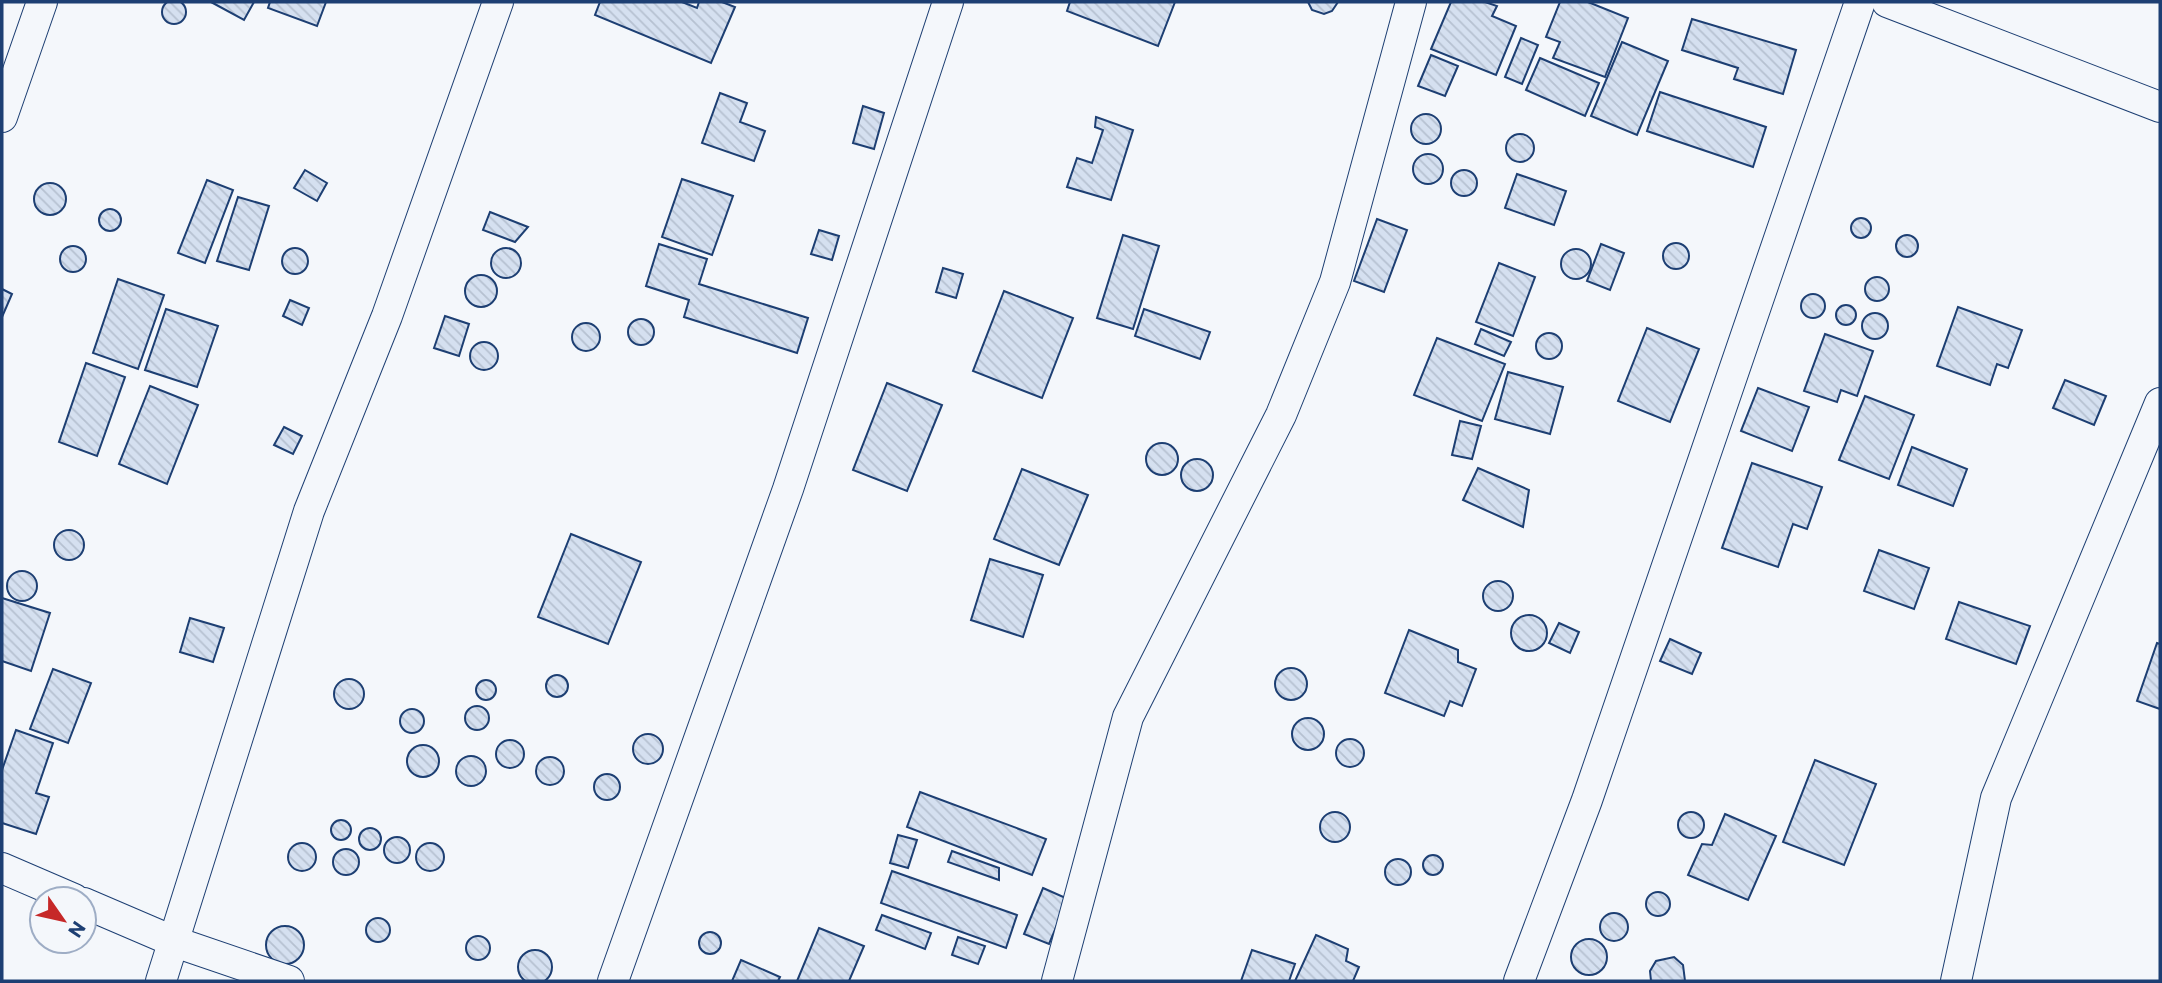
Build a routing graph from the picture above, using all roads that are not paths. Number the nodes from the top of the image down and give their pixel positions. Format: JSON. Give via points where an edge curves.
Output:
{"nodes":[{"id":1,"x":42,"y":2,"type":"edge"},
{"id":2,"x":498,"y":2,"type":"edge"},
{"id":3,"x":948,"y":2,"type":"edge"},
{"id":4,"x":1411,"y":2,"type":"edge"},
{"id":5,"x":1860,"y":2,"type":"edge"},
{"id":6,"x":1887,"y":2,"type":"edge"},
{"id":7,"x":2160,"y":107,"type":"edge"},
{"id":8,"x":2,"y":117,"type":"edge"},
{"id":9,"x":2160,"y":403,"type":"edge"},
{"id":10,"x":2,"y":868,"type":"edge"},
{"id":11,"x":41,"y":885,"type":"edge"},
{"id":12,"x":98,"y":909,"type":"edge"},
{"id":13,"x":175,"y":942,"type":"junction"},
{"id":14,"x":161,"y":981,"type":"edge"},
{"id":15,"x":289,"y":981,"type":"edge"},
{"id":16,"x":613,"y":981,"type":"edge"},
{"id":17,"x":1057,"y":981,"type":"edge"},
{"id":18,"x":1519,"y":981,"type":"edge"},
{"id":19,"x":1956,"y":981,"type":"edge"}],
"edges":[{"from":1,"to":8,"type":"street"},
{"from":2,"to":13,"type":"street","via":[[387,316],[309,511]]},
{"from":3,"to":16,"type":"street","via":[[788,489]]},
{"from":4,"to":17,"type":"street","via":[[1335,282],[1281,415],[1128,717]]},
{"from":5,"to":18,"type":"street","via":[[1587,800]]},
{"from":6,"to":7,"type":"street"},
{"from":9,"to":19,"type":"street","via":[[1996,798]]},
{"from":10,"to":11,"type":"street"},
{"from":12,"to":13,"type":"street"},
{"from":13,"to":14,"type":"street"},
{"from":13,"to":15,"type":"street"}]}
